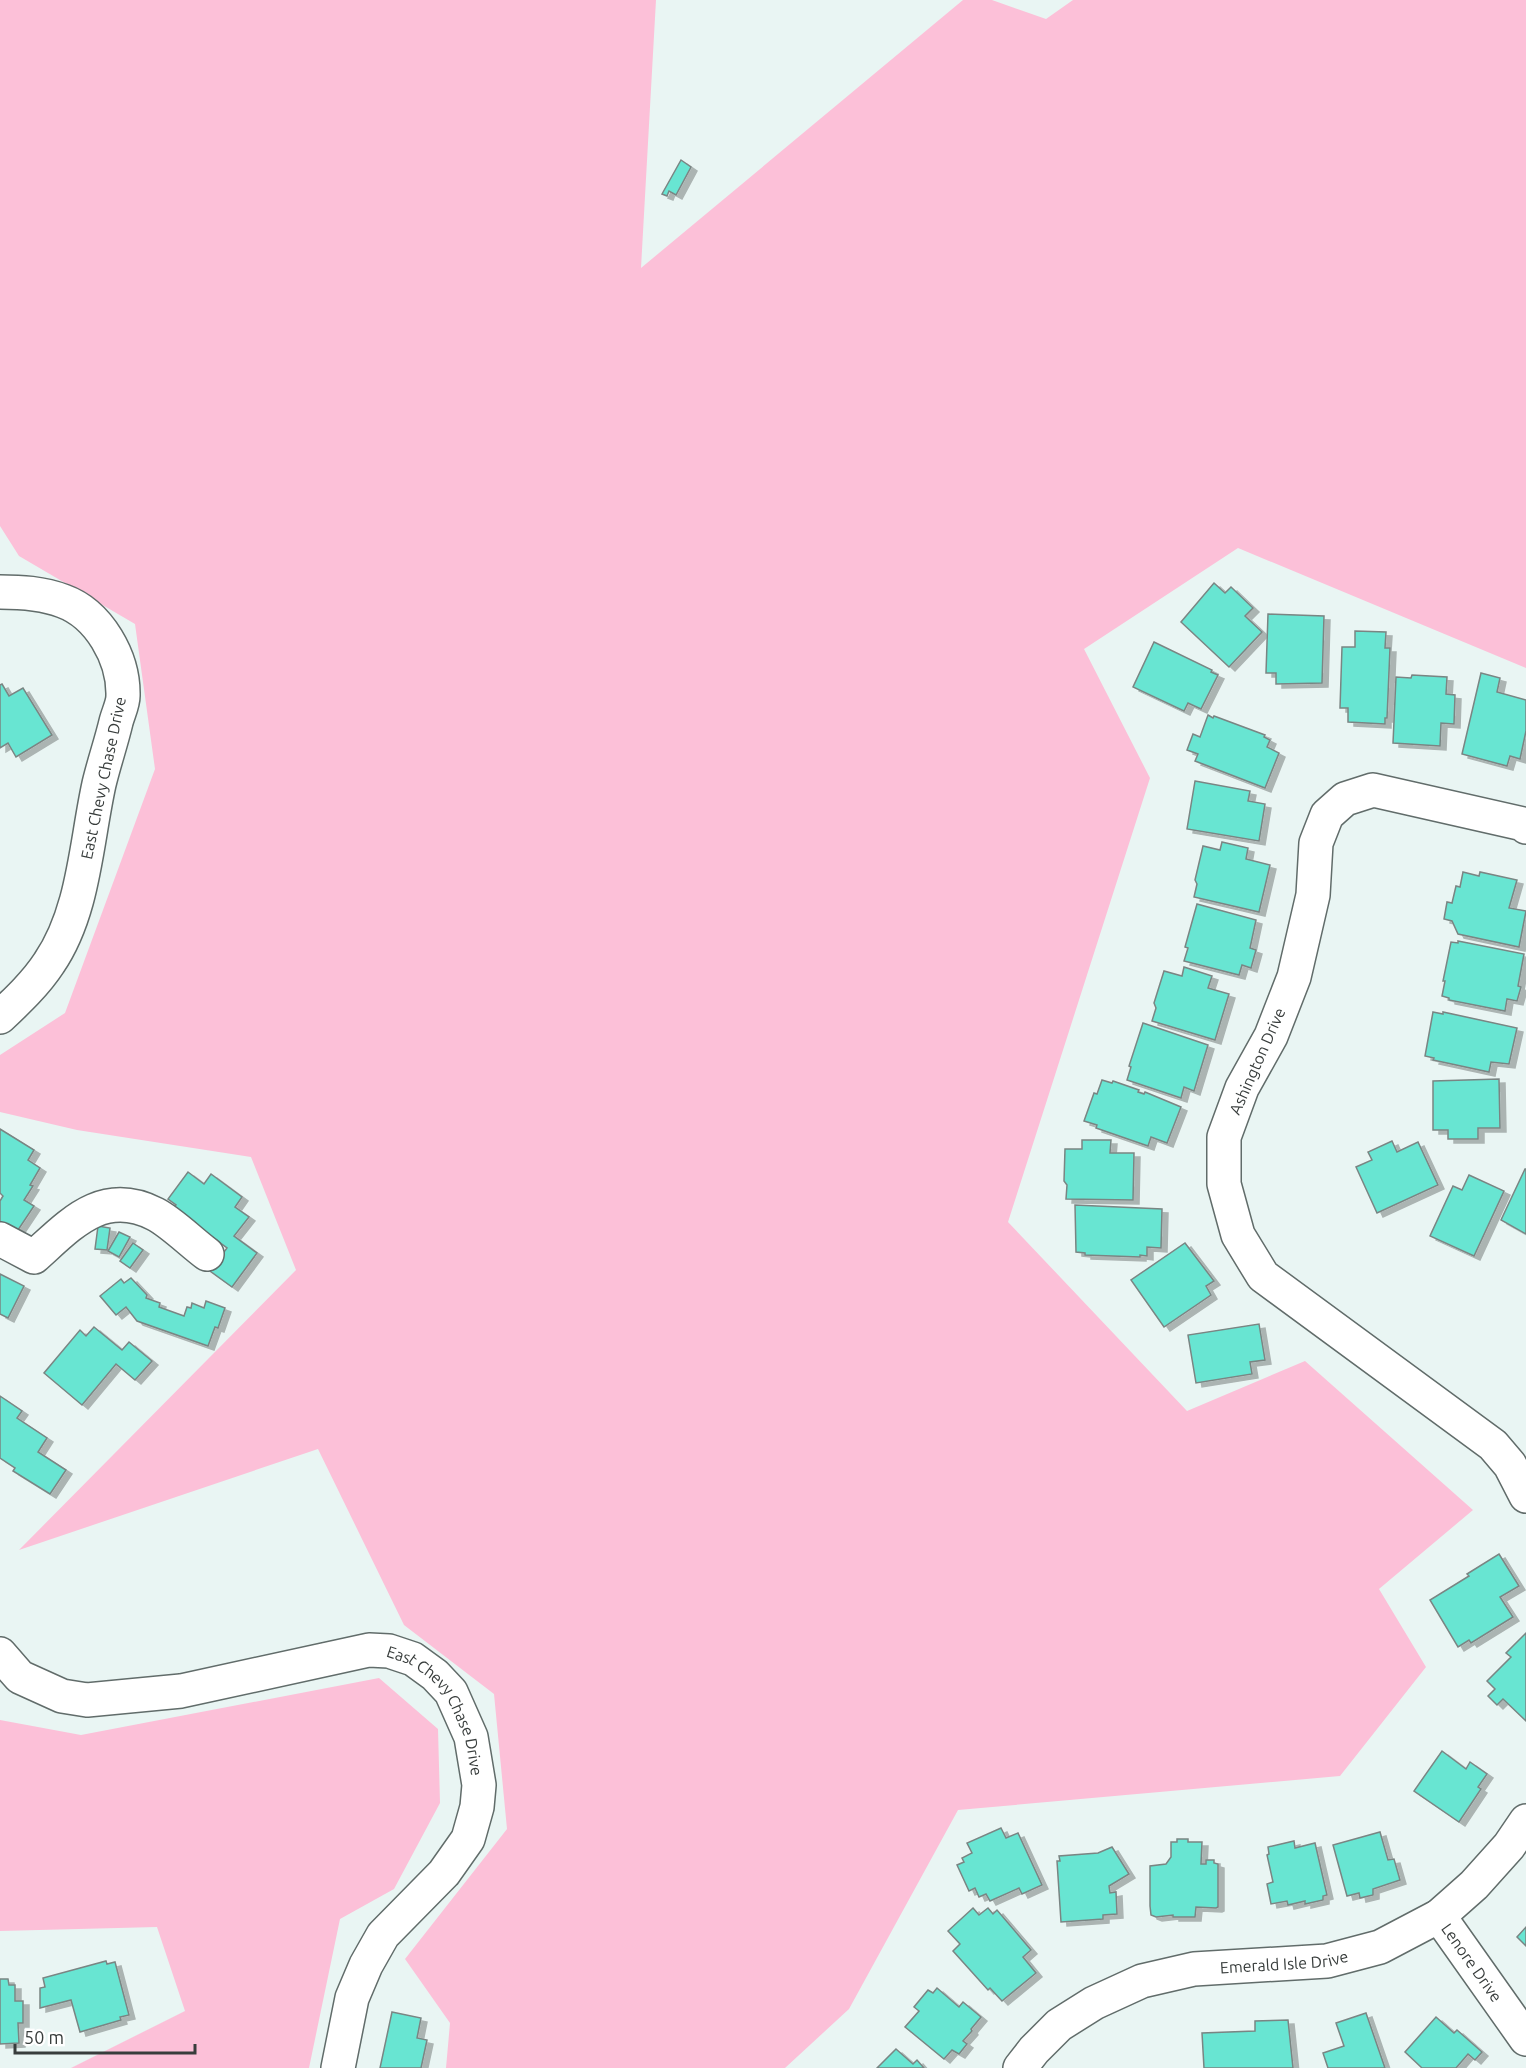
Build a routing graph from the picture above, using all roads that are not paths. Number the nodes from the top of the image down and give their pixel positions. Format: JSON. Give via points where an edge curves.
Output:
{"nodes":[{"id":1,"x":0,"y":592,"type":"edge"},
{"id":2,"x":1526,"y":827,"type":"edge"},
{"id":3,"x":0,"y":1017,"type":"edge"},
{"id":4,"x":0,"y":1239,"type":"edge"},
{"id":5,"x":207,"y":1254,"type":"dead end"},
{"id":6,"x":1526,"y":1496,"type":"edge"},
{"id":7,"x":0,"y":1654,"type":"edge"},
{"id":8,"x":1526,"y":1821,"type":"edge"},
{"id":9,"x":1439,"y":1916,"type":"junction"},
{"id":10,"x":1526,"y":2039,"type":"edge"},
{"id":11,"x":338,"y":2068,"type":"edge"},
{"id":12,"x":1020,"y":2068,"type":"edge"}],
"edges":[{"from":1,"to":3,"type":"street","name":"East Chevy Chase Drive","via":[[29,592],[64,601],[88,616],[111,645],[121,672],[123,697],[69,925],[50,963]]},
{"from":2,"to":6,"type":"street","name":"Ashington Drive","via":[[1373,790],[1345,799],[1327,815],[1316,843],[1312,895],[1294,977],[1271,1036],[1242,1088],[1224,1137],[1224,1184],[1238,1235],[1263,1276],[1493,1445],[1510,1465]]},
{"from":4,"to":5,"type":"street","via":[[33,1257],[82,1215],[99,1207],[126,1204],[156,1214]]},
{"from":7,"to":11,"type":"street","name":"East Chevy Chase Drive","via":[[20,1677],[62,1696],[87,1700],[181,1690],[369,1650],[389,1651],[413,1659],[451,1692],[471,1737],[479,1785],[468,1839],[444,1873],[383,1935],[352,1998]]},
{"from":8,"to":9,"type":"street","name":"Emerald Isle Drive","via":[[1474,1885]]},
{"from":9,"to":10,"type":"street","name":"Lenore Drive"},
{"from":9,"to":12,"type":"street","name":"Emerald Isle Drive","via":[[1380,1947],[1327,1961],[1194,1969],[1142,1981],[1094,2003],[1059,2025]]}]}
